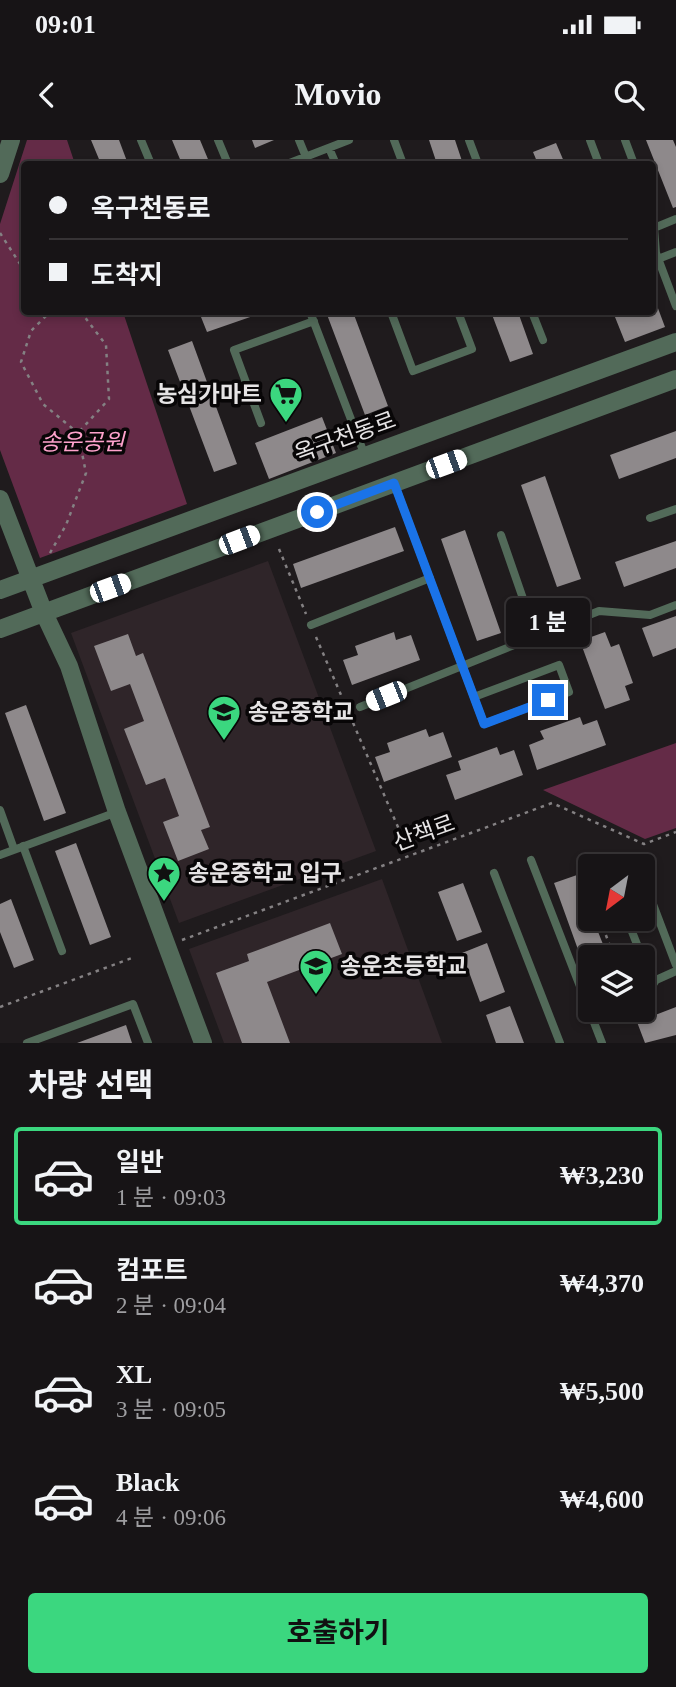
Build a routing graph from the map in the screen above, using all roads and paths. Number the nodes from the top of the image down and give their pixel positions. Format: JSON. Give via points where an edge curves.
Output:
{"nodes":[{"id":1,"x":11,"y":140,"type":"edge"},
{"id":2,"x":141,"y":140,"type":"edge"},
{"id":3,"x":218,"y":140,"type":"edge"},
{"id":4,"x":299,"y":140,"type":"edge"},
{"id":5,"x":349,"y":140,"type":"edge"},
{"id":6,"x":394,"y":140,"type":"edge"},
{"id":7,"x":469,"y":140,"type":"edge"},
{"id":8,"x":590,"y":140,"type":"edge"},
{"id":9,"x":625,"y":140,"type":"edge"},
{"id":10,"x":329,"y":148,"type":"junction"},
{"id":11,"x":306,"y":157,"type":"junction"},
{"id":12,"x":149,"y":161,"type":"edge"},
{"id":13,"x":227,"y":161,"type":"edge"},
{"id":14,"x":295,"y":161,"type":"edge"},
{"id":15,"x":335,"y":161,"type":"edge"},
{"id":16,"x":402,"y":161,"type":"edge"},
{"id":17,"x":477,"y":161,"type":"edge"},
{"id":18,"x":598,"y":161,"type":"edge"},
{"id":19,"x":633,"y":161,"type":"edge"},
{"id":20,"x":0,"y":174,"type":"edge"},
{"id":21,"x":676,"y":219,"type":"edge"},
{"id":22,"x":656,"y":227,"type":"edge"},
{"id":23,"x":0,"y":233,"type":"edge"},
{"id":24,"x":656,"y":248,"type":"edge"},
{"id":25,"x":676,"y":252,"type":"edge"},
{"id":26,"x":658,"y":259,"type":"junction"},
{"id":27,"x":21,"y":265,"type":"edge"},
{"id":28,"x":676,"y":306,"type":"edge"},
{"id":29,"x":48,"y":315,"type":"edge"},
{"id":30,"x":76,"y":315,"type":"edge"},
{"id":31,"x":311,"y":315,"type":"edge"},
{"id":32,"x":392,"y":315,"type":"edge"},
{"id":33,"x":459,"y":315,"type":"edge"},
{"id":34,"x":533,"y":315,"type":"edge"},
{"id":35,"x":313,"y":321,"type":"junction"},
{"id":36,"x":542,"y":340,"type":"dead end"},
{"id":37,"x":676,"y":342,"type":"edge"},
{"id":38,"x":676,"y":379,"type":"edge"},
{"id":39,"x":261,"y":423,"type":"dead end"},
{"id":40,"x":78,"y":433,"type":"junction"},
{"id":41,"x":366,"y":456,"type":"junction"},
{"id":42,"x":394,"y":483,"type":"junction"},
{"id":43,"x":0,"y":499,"type":"edge"},
{"id":44,"x":676,"y":509,"type":"edge"},
{"id":45,"x":650,"y":518,"type":"dead end"},
{"id":46,"x":501,"y":535,"type":"dead end"},
{"id":47,"x":279,"y":549,"type":"dead end"},
{"id":48,"x":38,"y":576,"type":"junction"},
{"id":49,"x":430,"y":578,"type":"junction"},
{"id":50,"x":0,"y":590,"type":"edge"},
{"id":51,"x":676,"y":605,"type":"edge"},
{"id":52,"x":44,"y":613,"type":"junction"},
{"id":53,"x":311,"y":625,"type":"junction"},
{"id":54,"x":0,"y":629,"type":"edge"},
{"id":55,"x":536,"y":636,"type":"junction"},
{"id":56,"x":462,"y":666,"type":"junction"},
{"id":57,"x":474,"y":697,"type":"junction"},
{"id":58,"x":360,"y":707,"type":"dead end"},
{"id":59,"x":0,"y":810,"type":"edge"},
{"id":60,"x":117,"y":812,"type":"junction"},
{"id":61,"x":676,"y":832,"type":"edge"},
{"id":62,"x":19,"y":848,"type":"junction"},
{"id":63,"x":0,"y":855,"type":"edge"},
{"id":64,"x":410,"y":855,"type":"junction"},
{"id":65,"x":531,"y":860,"type":"dead end"},
{"id":66,"x":494,"y":873,"type":"dead end"},
{"id":67,"x":655,"y":910,"type":"edge"},
{"id":68,"x":182,"y":940,"type":"dead end"},
{"id":69,"x":62,"y":951,"type":"dead end"},
{"id":70,"x":132,"y":958,"type":"dead end"},
{"id":71,"x":676,"y":965,"type":"edge"},
{"id":72,"x":676,"y":971,"type":"edge"},
{"id":73,"x":578,"y":981,"type":"edge"},
{"id":74,"x":655,"y":982,"type":"edge"},
{"id":75,"x":0,"y":1007,"type":"edge"},
{"id":76,"x":594,"y":1022,"type":"edge"},
{"id":77,"x":27,"y":1043,"type":"edge"},
{"id":78,"x":148,"y":1043,"type":"edge"},
{"id":79,"x":203,"y":1043,"type":"edge"},
{"id":80,"x":560,"y":1043,"type":"edge"},
{"id":81,"x":602,"y":1043,"type":"edge"}],
"edges":[{"from":1,"to":20,"type":"street"},
{"from":2,"to":12,"type":"lane"},
{"from":3,"to":13,"type":"lane"},
{"from":4,"to":11,"type":"lane"},
{"from":5,"to":10,"type":"lane"},
{"from":6,"to":16,"type":"lane"},
{"from":7,"to":17,"type":"lane"},
{"from":8,"to":18,"type":"lane"},
{"from":9,"to":19,"type":"lane"},
{"from":10,"to":11,"type":"lane"},
{"from":10,"to":15,"type":"lane"},
{"from":11,"to":14,"type":"lane"},
{"from":21,"to":22,"type":"lane"},
{"from":23,"to":27,"type":"path"},
{"from":24,"to":26,"type":"lane"},
{"from":25,"to":26,"type":"lane"},
{"from":26,"to":28,"type":"lane"},
{"from":29,"to":40,"type":"path","via":[[30,331],[21,362],[43,404]]},
{"from":30,"to":40,"type":"path","via":[[84,316],[106,345],[109,399]]},
{"from":31,"to":35,"type":"lane"},
{"from":32,"to":33,"type":"lane","via":[[413,371],[472,349]]},
{"from":34,"to":36,"type":"lane"},
{"from":35,"to":39,"type":"lane","via":[[234,351]]},
{"from":35,"to":41,"type":"lane"},
{"from":37,"to":41,"type":"street","name":"옥구천동로"},
{"from":38,"to":42,"type":"street"},
{"from":40,"to":48,"type":"path","via":[[86,472],[66,525]]},
{"from":41,"to":48,"type":"street","name":"옥구천동로"},
{"from":42,"to":49,"type":"lane"},
{"from":42,"to":52,"type":"street"},
{"from":43,"to":48,"type":"street"},
{"from":44,"to":45,"type":"lane"},
{"from":46,"to":55,"type":"lane"},
{"from":47,"to":53,"type":"path"},
{"from":48,"to":50,"type":"street","name":"옥구천동로"},
{"from":48,"to":52,"type":"street"},
{"from":49,"to":53,"type":"lane"},
{"from":49,"to":56,"type":"lane"},
{"from":51,"to":55,"type":"lane","via":[[650,615],[599,611]]},
{"from":52,"to":54,"type":"street"},
{"from":52,"to":60,"type":"street","via":[[69,666]]},
{"from":53,"to":64,"type":"path"},
{"from":55,"to":56,"type":"lane"},
{"from":56,"to":57,"type":"lane"},
{"from":56,"to":58,"type":"lane"},
{"from":57,"to":57,"type":"lane","via":[[559,665],[569,692],[484,724]]},
{"from":59,"to":62,"type":"lane"},
{"from":60,"to":62,"type":"lane"},
{"from":60,"to":79,"type":"street"},
{"from":61,"to":64,"type":"path","name":"산책로","via":[[644,844],[552,803]]},
{"from":62,"to":63,"type":"lane"},
{"from":62,"to":69,"type":"lane"},
{"from":64,"to":68,"type":"path","name":"산책로"},
{"from":65,"to":73,"type":"lane"},
{"from":66,"to":80,"type":"lane"},
{"from":67,"to":71,"type":"lane"},
{"from":70,"to":75,"type":"path"},
{"from":72,"to":74,"type":"lane"},
{"from":76,"to":81,"type":"lane"},
{"from":77,"to":78,"type":"lane","via":[[133,1004]]}]}
